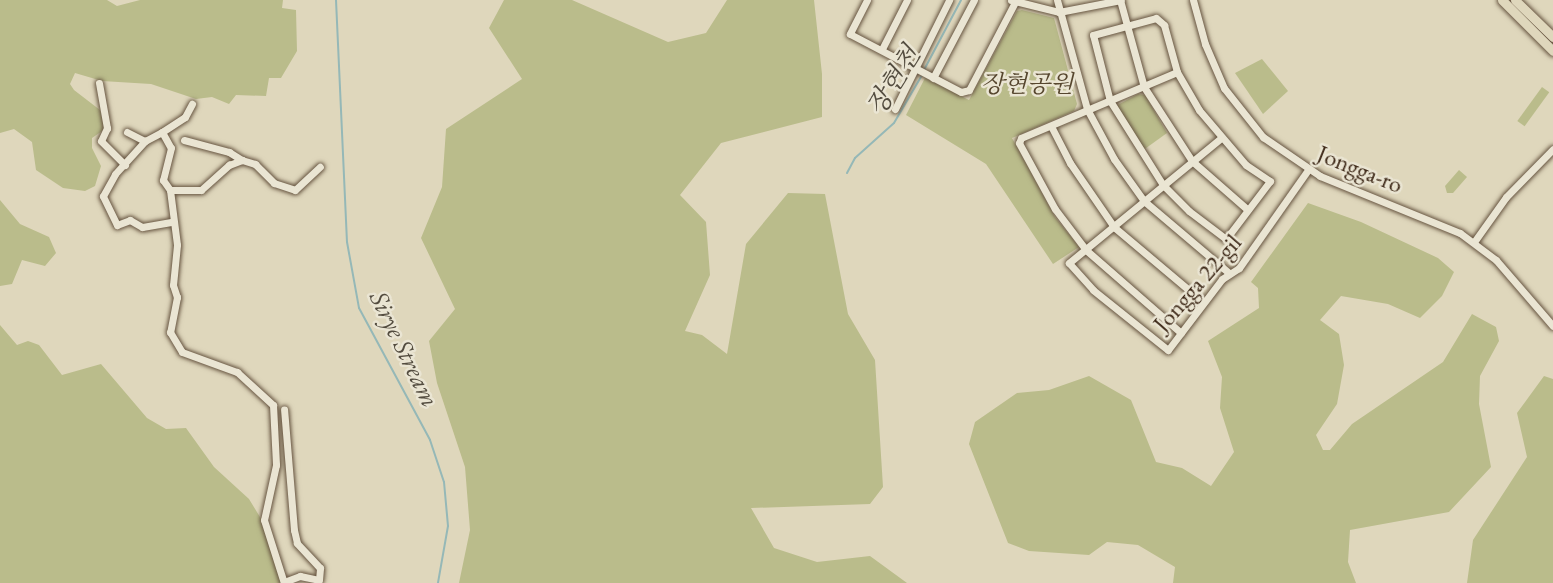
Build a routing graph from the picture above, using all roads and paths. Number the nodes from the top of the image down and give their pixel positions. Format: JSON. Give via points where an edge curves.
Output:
{"nodes":[{"id":1,"x":867,"y":0,"type":"edge"},
{"id":2,"x":907,"y":0,"type":"edge"},
{"id":3,"x":948,"y":0,"type":"edge"},
{"id":4,"x":974,"y":0,"type":"edge"},
{"id":5,"x":1057,"y":0,"type":"edge"},
{"id":6,"x":1121,"y":0,"type":"edge"},
{"id":7,"x":1192,"y":0,"type":"edge"},
{"id":8,"x":1502,"y":0,"type":"edge"},
{"id":9,"x":1515,"y":0,"type":"edge"},
{"id":10,"x":1013,"y":1,"type":"edge"},
{"id":11,"x":1059,"y":12,"type":"junction"},
{"id":12,"x":1126,"y":26,"type":"junction"},
{"id":13,"x":1553,"y":37,"type":"edge"},
{"id":14,"x":882,"y":49,"type":"junction"},
{"id":15,"x":1553,"y":51,"type":"edge"},
{"id":16,"x":915,"y":68,"type":"junction"},
{"id":17,"x":1177,"y":72,"type":"junction"},
{"id":18,"x":932,"y":77,"type":"junction"},
{"id":19,"x":99,"y":83,"type":"dead end"},
{"id":20,"x":1144,"y":87,"type":"junction"},
{"id":21,"x":1110,"y":101,"type":"junction"},
{"id":22,"x":192,"y":104,"type":"dead end"},
{"id":23,"x":895,"y":109,"type":"dead end"},
{"id":24,"x":1087,"y":109,"type":"junction"},
{"id":25,"x":1051,"y":126,"type":"junction"},
{"id":26,"x":127,"y":132,"type":"dead end"},
{"id":27,"x":162,"y":132,"type":"junction"},
{"id":28,"x":1221,"y":138,"type":"junction"},
{"id":29,"x":184,"y":140,"type":"dead end"},
{"id":30,"x":145,"y":141,"type":"junction"},
{"id":31,"x":1553,"y":149,"type":"edge"},
{"id":32,"x":242,"y":160,"type":"junction"},
{"id":33,"x":1192,"y":161,"type":"junction"},
{"id":34,"x":125,"y":165,"type":"junction"},
{"id":35,"x":320,"y":167,"type":"dead end"},
{"id":36,"x":1308,"y":170,"type":"junction"},
{"id":37,"x":1163,"y":185,"type":"junction"},
{"id":38,"x":170,"y":190,"type":"junction"},
{"id":39,"x":1144,"y":201,"type":"junction"},
{"id":40,"x":1248,"y":210,"type":"junction"},
{"id":41,"x":172,"y":222,"type":"junction"},
{"id":42,"x":1114,"y":227,"type":"junction"},
{"id":43,"x":1474,"y":242,"type":"junction"},
{"id":44,"x":1086,"y":250,"type":"junction"},
{"id":45,"x":1229,"y":273,"type":"junction"},
{"id":46,"x":1203,"y":302,"type":"junction"},
{"id":47,"x":1553,"y":326,"type":"edge"},
{"id":48,"x":1181,"y":333,"type":"junction"},
{"id":49,"x":284,"y":409,"type":"dead end"},
{"id":50,"x":284,"y":583,"type":"edge"}],
"edges":[{"from":1,"to":14,"type":"street","via":[[850,34]]},
{"from":2,"to":14,"type":"street"},
{"from":3,"to":16,"type":"street"},
{"from":4,"to":18,"type":"street"},
{"from":5,"to":11,"type":"street"},
{"from":6,"to":11,"type":"street"},
{"from":6,"to":12,"type":"street"},
{"from":7,"to":36,"type":"street","name":"Jongga-ro","via":[[1209,54],[1237,107],[1263,137]]},
{"from":8,"to":15,"type":"main road"},
{"from":9,"to":13,"type":"main road"},
{"from":10,"to":11,"type":"street"},
{"from":10,"to":18,"type":"street","via":[[969,90],[961,92]]},
{"from":11,"to":24,"type":"street"},
{"from":12,"to":17,"type":"street","via":[[1156,18],[1164,25]]},
{"from":12,"to":20,"type":"street"},
{"from":12,"to":21,"type":"street","via":[[1093,35]]},
{"from":14,"to":16,"type":"street"},
{"from":16,"to":18,"type":"street"},
{"from":16,"to":23,"type":"street"},
{"from":17,"to":20,"type":"street"},
{"from":17,"to":28,"type":"street"},
{"from":19,"to":34,"type":"street","via":[[107,128],[102,141]]},
{"from":20,"to":21,"type":"street"},
{"from":20,"to":33,"type":"street"},
{"from":21,"to":24,"type":"street"},
{"from":21,"to":37,"type":"street"},
{"from":22,"to":27,"type":"street","via":[[185,117]]},
{"from":24,"to":25,"type":"street"},
{"from":24,"to":39,"type":"street"},
{"from":25,"to":42,"type":"street"},
{"from":25,"to":44,"type":"street","via":[[1019,143],[1055,209]]},
{"from":26,"to":30,"type":"street"},
{"from":27,"to":30,"type":"street"},
{"from":27,"to":38,"type":"street","via":[[171,148],[163,180]]},
{"from":28,"to":33,"type":"street"},
{"from":28,"to":40,"type":"street","via":[[1246,165],[1270,181]]},
{"from":29,"to":32,"type":"street"},
{"from":30,"to":34,"type":"street"},
{"from":31,"to":43,"type":"street","via":[[1506,197]]},
{"from":32,"to":35,"type":"street","via":[[255,164],[274,183],[295,190]]},
{"from":32,"to":38,"type":"street","via":[[229,165],[201,190]]},
{"from":33,"to":37,"type":"street"},
{"from":33,"to":40,"type":"street"},
{"from":34,"to":41,"type":"street","via":[[103,195],[117,225],[131,220],[142,227]]},
{"from":36,"to":43,"type":"street","name":"Jongga-ro","via":[[1426,216]]},
{"from":36,"to":45,"type":"street","name":"Jongga 22-gil","via":[[1239,268]]},
{"from":37,"to":39,"type":"street"},
{"from":37,"to":40,"type":"street","via":[[1226,239]]},
{"from":38,"to":41,"type":"street"},
{"from":39,"to":42,"type":"street"},
{"from":39,"to":45,"type":"street"},
{"from":41,"to":50,"type":"street","via":[[177,297],[170,332],[175,345],[193,358],[215,361],[225,371],[237,372],[273,405],[276,465],[264,520]]},
{"from":42,"to":44,"type":"street"},
{"from":42,"to":46,"type":"street"},
{"from":43,"to":47,"type":"street","name":"Jongga-ro","via":[[1508,271]]},
{"from":44,"to":48,"type":"street"},
{"from":44,"to":48,"type":"street","name":"Jongga 22-gil","via":[[1069,263],[1093,289],[1168,350]]},
{"from":45,"to":46,"type":"street","name":"Jongga 22-gil"},
{"from":46,"to":48,"type":"street","name":"Jongga 22-gil"},
{"from":49,"to":50,"type":"street","via":[[297,544],[320,568],[319,580],[300,576]]}]}
